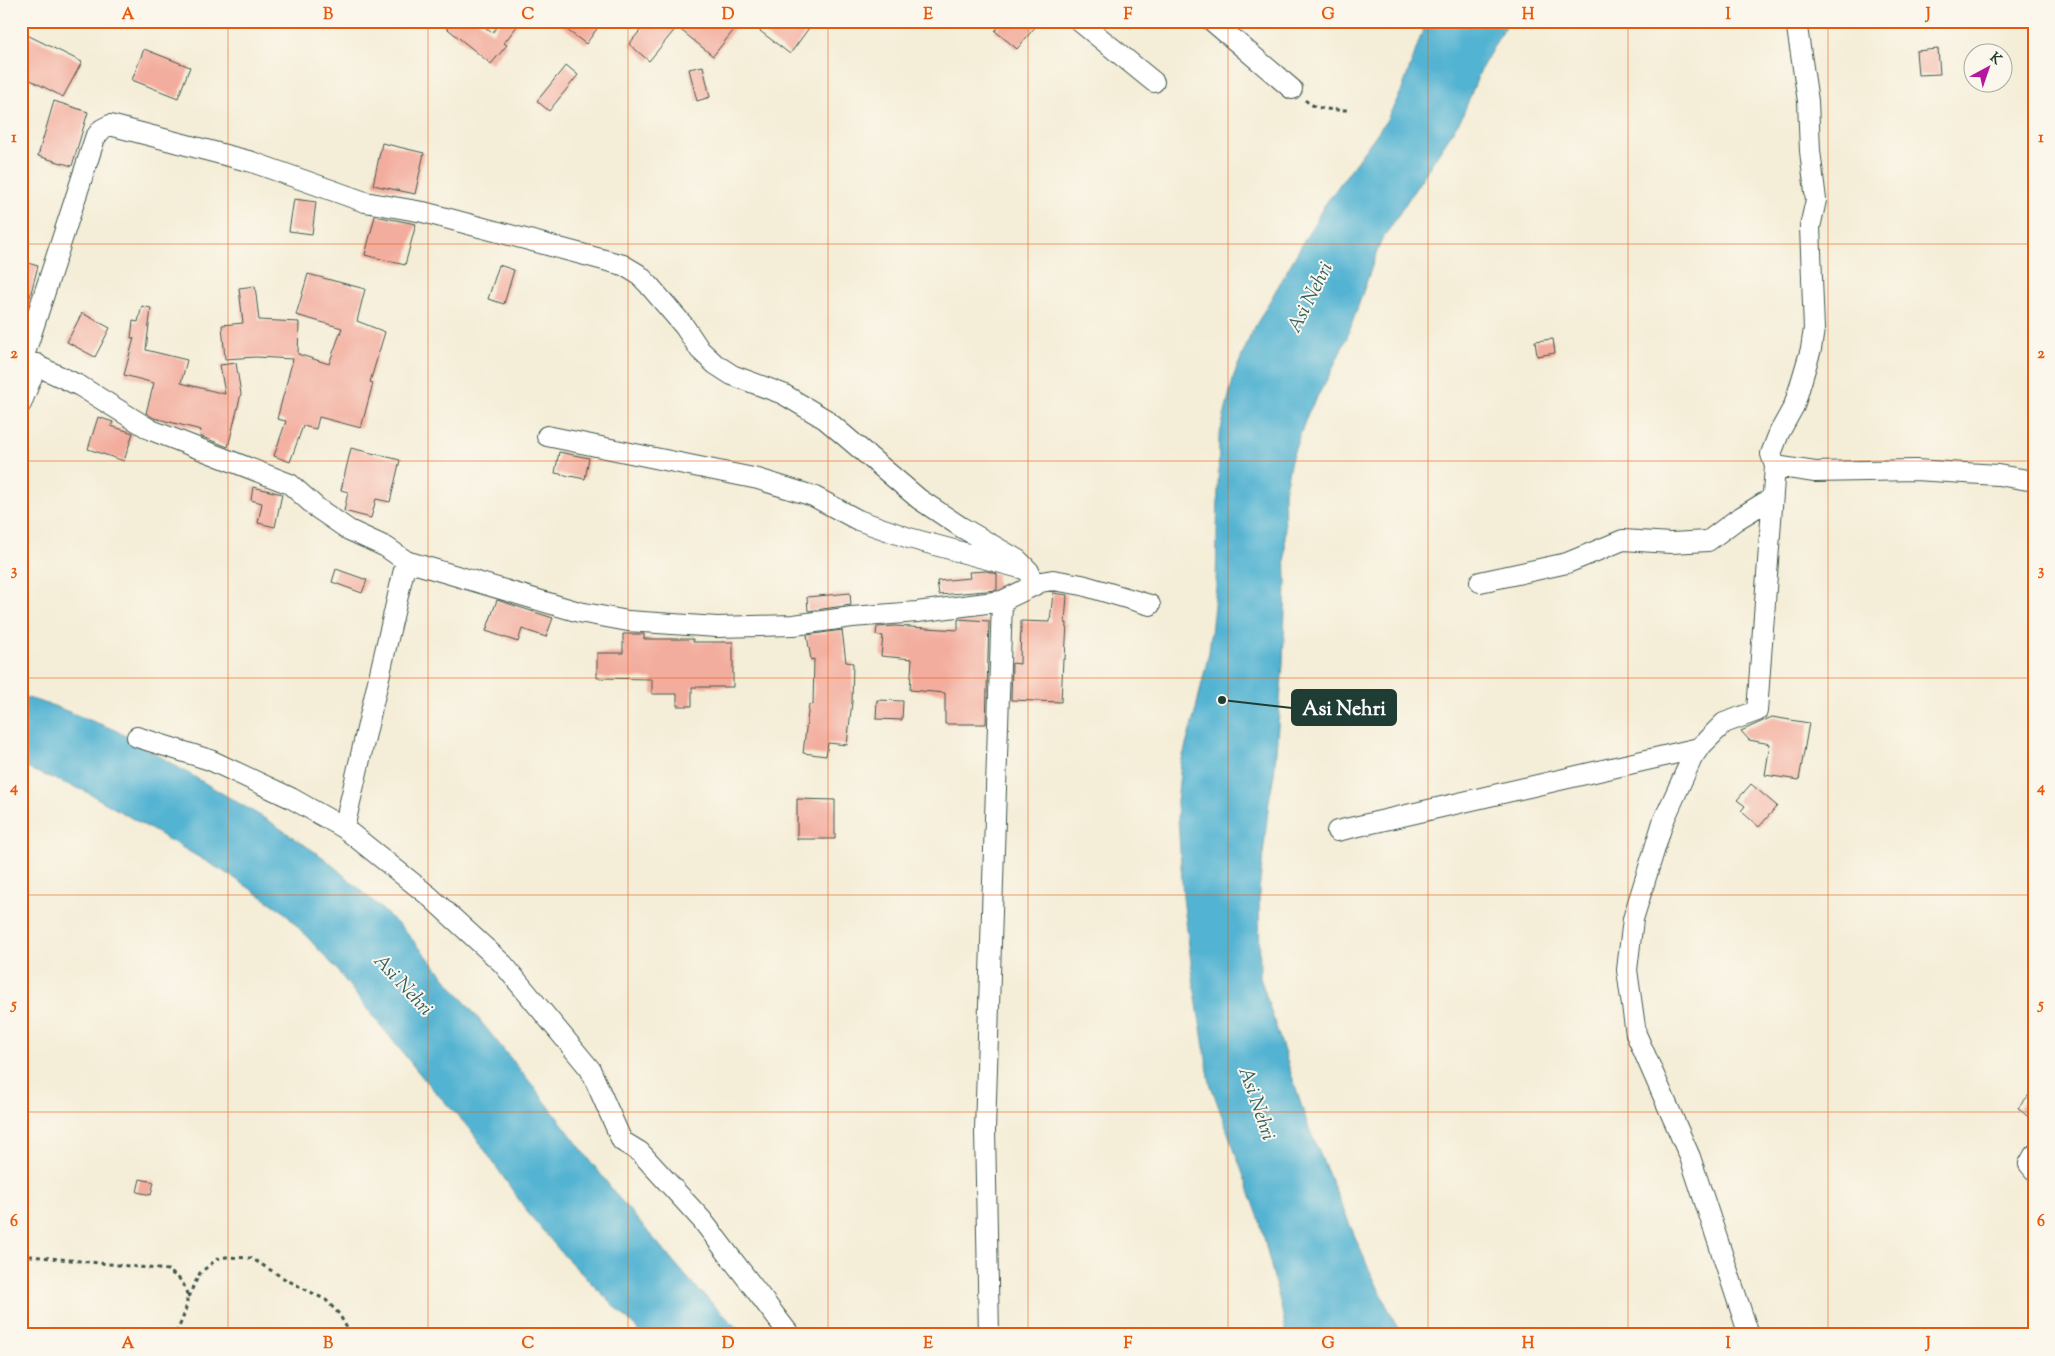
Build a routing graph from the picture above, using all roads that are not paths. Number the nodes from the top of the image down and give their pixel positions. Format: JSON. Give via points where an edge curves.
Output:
{"nodes":[{"id":1,"x":1079,"y":21,"type":"edge"},
{"id":2,"x":1212,"y":21,"type":"edge"},
{"id":3,"x":1796,"y":21,"type":"edge"},
{"id":4,"x":1154,"y":82,"type":"dead end"},
{"id":5,"x":1292,"y":89,"type":"road end"},
{"id":6,"x":27,"y":360,"type":"edge"},
{"id":7,"x":21,"y":404,"type":"edge"},
{"id":8,"x":547,"y":436,"type":"dead end"},
{"id":9,"x":1775,"y":466,"type":"junction"},
{"id":10,"x":2034,"y":481,"type":"edge"},
{"id":11,"x":1772,"y":498,"type":"junction"},
{"id":12,"x":406,"y":561,"type":"junction"},
{"id":13,"x":1029,"y":579,"type":"junction"},
{"id":14,"x":1480,"y":582,"type":"dead end"},
{"id":15,"x":1002,"y":601,"type":"junction"},
{"id":16,"x":1150,"y":605,"type":"dead end"},
{"id":17,"x":137,"y":737,"type":"dead end"},
{"id":18,"x":1698,"y":748,"type":"junction"},
{"id":19,"x":344,"y":828,"type":"junction"},
{"id":20,"x":1337,"y":831,"type":"dead end"},
{"id":21,"x":2034,"y":1155,"type":"edge"},
{"id":22,"x":2034,"y":1170,"type":"edge"},
{"id":23,"x":790,"y":1335,"type":"edge"},
{"id":24,"x":989,"y":1335,"type":"edge"},
{"id":25,"x":1748,"y":1335,"type":"edge"}],
"edges":[{"from":1,"to":4,"type":"street"},
{"from":2,"to":5,"type":"street"},
{"from":3,"to":9,"type":"street","via":[[1808,101],[1816,200],[1810,227],[1814,329],[1794,406],[1771,454]]},
{"from":6,"to":7,"type":"street"},
{"from":6,"to":12,"type":"street","via":[[80,386],[151,430],[290,484],[349,530],[386,547]]},
{"from":6,"to":13,"type":"street","via":[[95,138],[110,125],[252,162],[365,202],[422,212],[623,265],[648,284],[700,350],[715,364],[732,375],[783,394],[825,419],[919,499],[1018,560]]},
{"from":8,"to":13,"type":"street","via":[[758,479],[813,496],[858,520]]},
{"from":9,"to":10,"type":"street","via":[[1815,472],[1915,470],[1998,475]]},
{"from":9,"to":11,"type":"street"},
{"from":11,"to":14,"type":"street","via":[[1708,541],[1623,540],[1567,564]]},
{"from":11,"to":18,"type":"street","via":[[1757,711],[1724,723]]},
{"from":12,"to":15,"type":"street","via":[[579,612],[628,621],[717,627],[794,625]]},
{"from":12,"to":19,"type":"street"},
{"from":13,"to":15,"type":"street"},
{"from":13,"to":16,"type":"street","via":[[1082,585]]},
{"from":15,"to":24,"type":"street","via":[[985,1130]]},
{"from":17,"to":19,"type":"street","via":[[210,760],[291,798]]},
{"from":18,"to":20,"type":"street"},
{"from":18,"to":25,"type":"street","via":[[1663,822],[1633,919],[1626,970],[1636,1034],[1690,1157]]},
{"from":19,"to":23,"type":"street","via":[[429,896],[503,964],[590,1069],[622,1141],[640,1152],[702,1220]]},
{"from":21,"to":22,"type":"street","via":[[2029,1164]]}]}
